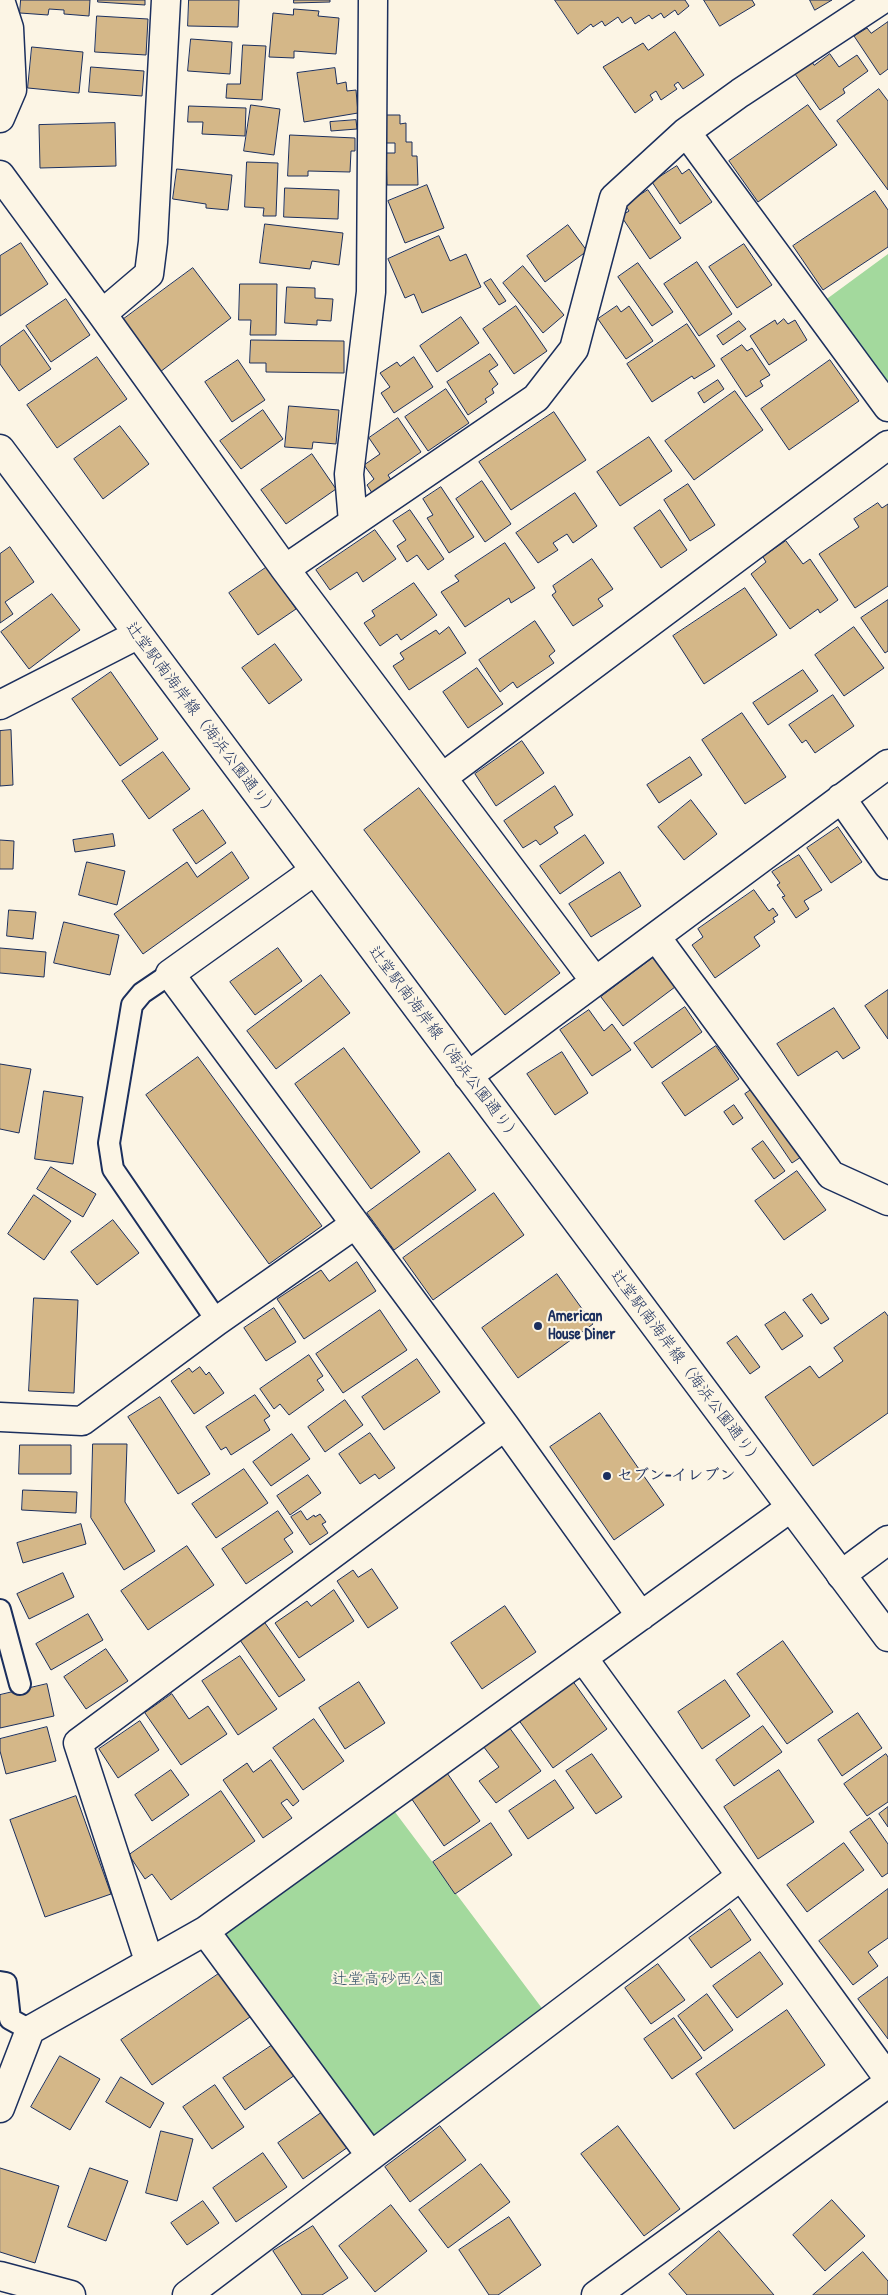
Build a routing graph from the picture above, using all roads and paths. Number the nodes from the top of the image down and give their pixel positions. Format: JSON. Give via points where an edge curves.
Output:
{"nodes":[{"id":1,"x":0,"y":0,"type":"edge"},
{"id":2,"x":166,"y":0,"type":"edge"},
{"id":3,"x":373,"y":0,"type":"edge"},
{"id":4,"x":874,"y":2,"type":"edge"},
{"id":5,"x":0,"y":118,"type":"edge"},
{"id":6,"x":686,"y":132,"type":"junction"},
{"id":7,"x":0,"y":175,"type":"edge"},
{"id":8,"x":102,"y":314,"type":"junction"},
{"id":9,"x":888,"y":407,"type":"edge"},
{"id":10,"x":888,"y":445,"type":"edge"},
{"id":11,"x":0,"y":449,"type":"edge"},
{"id":12,"x":353,"y":522,"type":"junction"},
{"id":13,"x":285,"y":569,"type":"junction"},
{"id":14,"x":137,"y":635,"type":"junction"},
{"id":15,"x":0,"y":705,"type":"edge"},
{"id":16,"x":888,"y":764,"type":"edge"},
{"id":17,"x":443,"y":777,"type":"junction"},
{"id":18,"x":842,"y":798,"type":"junction"},
{"id":19,"x":888,"y":864,"type":"edge"},
{"id":20,"x":314,"y":871,"type":"junction"},
{"id":21,"x":656,"y":937,"type":"junction"},
{"id":22,"x":170,"y":974,"type":"junction"},
{"id":23,"x":595,"y":981,"type":"junction"},
{"id":24,"x":468,"y":1076,"type":"junction"},
{"id":25,"x":888,"y":1201,"type":"edge"},
{"id":26,"x":354,"y":1225,"type":"junction"},
{"id":27,"x":217,"y":1321,"type":"junction"},
{"id":28,"x":0,"y":1417,"type":"edge"},
{"id":29,"x":505,"y":1426,"type":"junction"},
{"id":30,"x":790,"y":1508,"type":"junction"},
{"id":31,"x":888,"y":1540,"type":"edge"},
{"id":32,"x":841,"y":1575,"type":"junction"},
{"id":33,"x":0,"y":1610,"type":"edge"},
{"id":34,"x":641,"y":1616,"type":"junction"},
{"id":35,"x":888,"y":1637,"type":"edge"},
{"id":36,"x":583,"y":1658,"type":"junction"},
{"id":37,"x":20,"y":1684,"type":"dead end"},
{"id":38,"x":741,"y":1876,"type":"junction"},
{"id":39,"x":204,"y":1931,"type":"junction"},
{"id":40,"x":149,"y":1962,"type":"junction"},
{"id":41,"x":0,"y":1982,"type":"edge"},
{"id":42,"x":30,"y":2030,"type":"junction"},
{"id":43,"x":888,"y":2078,"type":"edge"},
{"id":44,"x":888,"y":2083,"type":"edge"},
{"id":45,"x":0,"y":2108,"type":"edge"},
{"id":46,"x":371,"y":2156,"type":"junction"},
{"id":47,"x":0,"y":2276,"type":"edge"},
{"id":48,"x":71,"y":2295,"type":"edge"},
{"id":49,"x":187,"y":2295,"type":"edge"},
{"id":50,"x":596,"y":2295,"type":"edge"}],
"edges":[{"from":1,"to":5,"type":"street","via":[[9,28],[12,90]]},
{"from":2,"to":8,"type":"street","via":[[149,274]]},
{"from":3,"to":12,"type":"street","via":[[371,292],[349,474]]},
{"from":4,"to":6,"type":"street"},
{"from":6,"to":9,"type":"street"},
{"from":6,"to":12,"type":"street","via":[[614,198],[574,349],[536,398]]},
{"from":7,"to":8,"type":"street"},
{"from":8,"to":13,"type":"street"},
{"from":10,"to":17,"type":"street"},
{"from":11,"to":14,"type":"street","name":"辻堂駅南海岸線（海浜公園通り）"},
{"from":12,"to":13,"type":"street"},
{"from":13,"to":17,"type":"street"},
{"from":14,"to":15,"type":"street"},
{"from":14,"to":20,"type":"street","name":"辻堂駅南海岸線（海浜公園通り）"},
{"from":16,"to":18,"type":"street"},
{"from":17,"to":23,"type":"street"},
{"from":18,"to":19,"type":"street"},
{"from":18,"to":21,"type":"street"},
{"from":20,"to":22,"type":"street"},
{"from":20,"to":24,"type":"street","name":"辻堂駅南海岸線（海浜公園通り）"},
{"from":21,"to":23,"type":"street"},
{"from":21,"to":25,"type":"street","via":[[831,1175]]},
{"from":22,"to":26,"type":"street"},
{"from":22,"to":27,"type":"lane","via":[[132,1005],[109,1143],[113,1169]]},
{"from":23,"to":24,"type":"street"},
{"from":24,"to":30,"type":"street","name":"辻堂駅南海岸線（海浜公園通り）"},
{"from":26,"to":27,"type":"street"},
{"from":26,"to":29,"type":"street"},
{"from":27,"to":28,"type":"street","via":[[82,1421]]},
{"from":29,"to":34,"type":"street"},
{"from":29,"to":40,"type":"street","via":[[78,1743]]},
{"from":30,"to":32,"type":"street","name":"辻堂駅南海岸線（海浜公園通り）"},
{"from":30,"to":34,"type":"street"},
{"from":31,"to":32,"type":"street"},
{"from":32,"to":35,"type":"street","name":"辻堂駅南海岸線（海浜公園通り）"},
{"from":33,"to":37,"type":"lane"},
{"from":34,"to":36,"type":"street"},
{"from":36,"to":38,"type":"street"},
{"from":36,"to":39,"type":"street"},
{"from":38,"to":43,"type":"street"},
{"from":38,"to":46,"type":"street"},
{"from":39,"to":40,"type":"street"},
{"from":39,"to":46,"type":"street"},
{"from":40,"to":42,"type":"street"},
{"from":41,"to":42,"type":"lane","via":[[6,1983],[10,2019]]},
{"from":42,"to":45,"type":"street"},
{"from":44,"to":50,"type":"street"},
{"from":46,"to":49,"type":"street"},
{"from":47,"to":48,"type":"street"}]}
